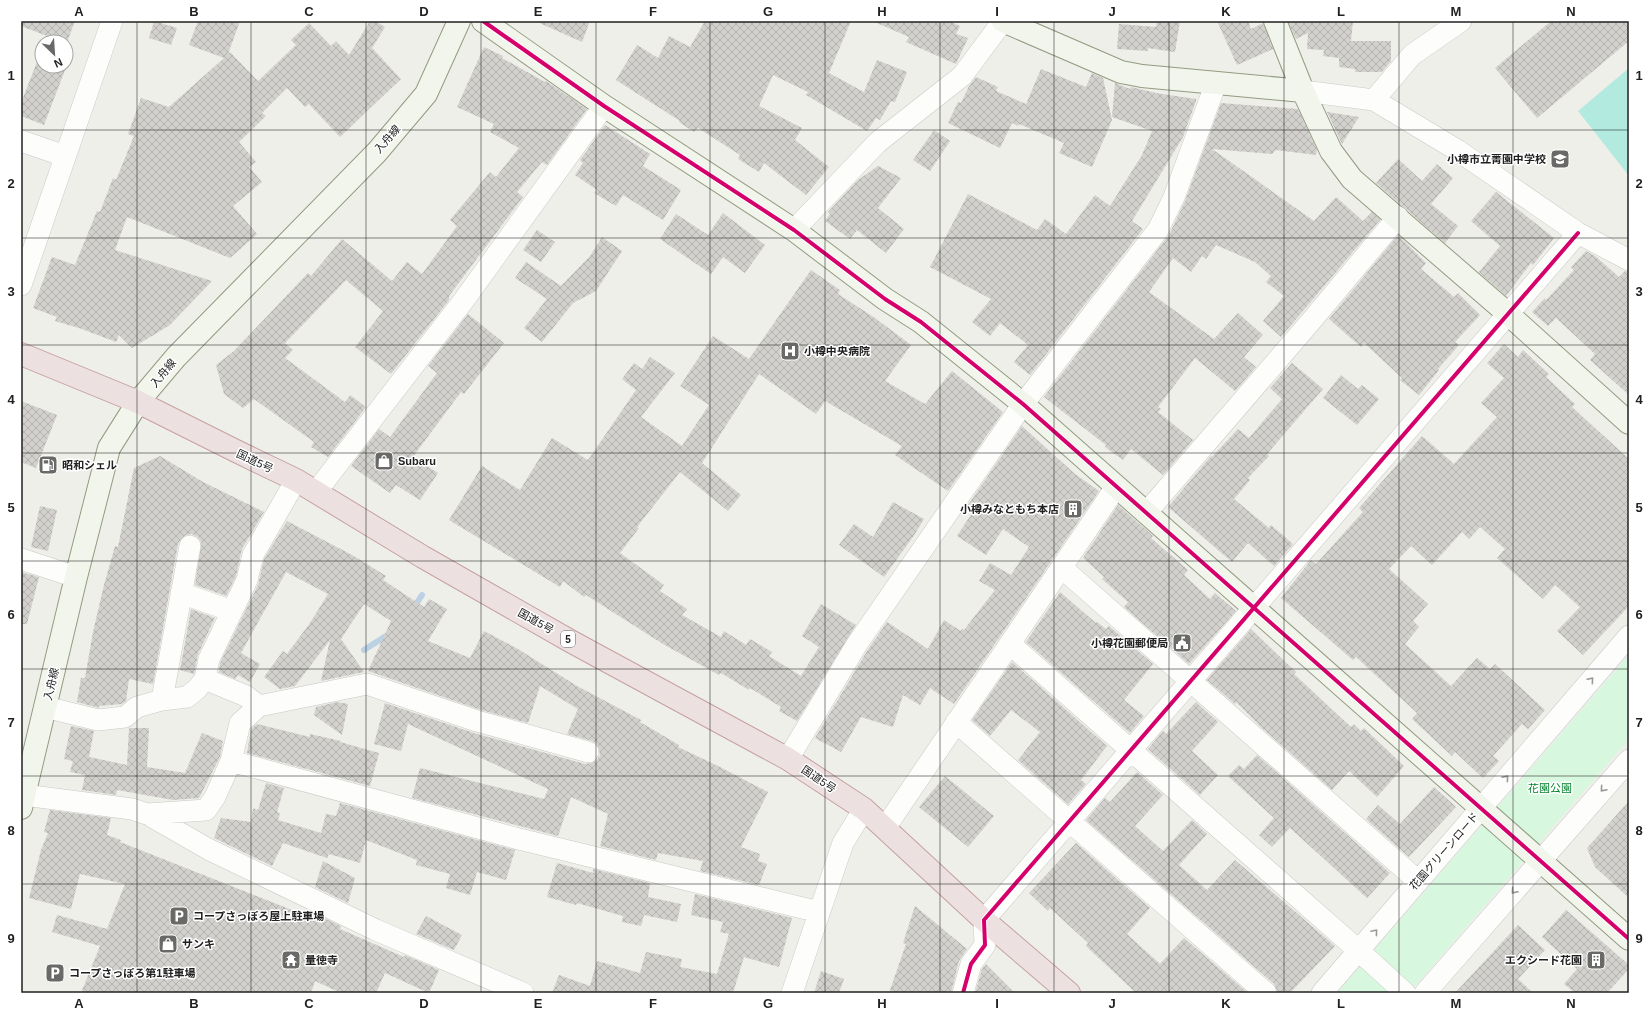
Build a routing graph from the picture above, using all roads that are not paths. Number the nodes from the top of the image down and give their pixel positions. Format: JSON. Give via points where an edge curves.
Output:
{"nodes":[{"id":1,"x":112,"y":21,"type":"edge"},
{"id":2,"x":459,"y":21,"type":"edge"},
{"id":3,"x":483,"y":21,"type":"edge"},
{"id":4,"x":1003,"y":21,"type":"edge"},
{"id":5,"x":1275,"y":21,"type":"edge"},
{"id":6,"x":1461,"y":21,"type":"edge"},
{"id":7,"x":1216,"y":83,"type":"junction"},
{"id":8,"x":1303,"y":91,"type":"junction"},
{"id":9,"x":1374,"y":100,"type":"junction"},
{"id":10,"x":604,"y":106,"type":"junction"},
{"id":11,"x":21,"y":141,"type":"edge"},
{"id":12,"x":65,"y":156,"type":"junction"},
{"id":13,"x":1398,"y":217,"type":"junction"},
{"id":14,"x":794,"y":230,"type":"junction"},
{"id":15,"x":1578,"y":233,"type":"junction"},
{"id":16,"x":1629,"y":260,"type":"edge"},
{"id":17,"x":21,"y":285,"type":"edge"},
{"id":18,"x":1507,"y":314,"type":"junction"},
{"id":19,"x":21,"y":354,"type":"edge"},
{"id":20,"x":138,"y":402,"type":"junction"},
{"id":21,"x":1023,"y":404,"type":"junction"},
{"id":22,"x":1629,"y":423,"type":"edge"},
{"id":23,"x":296,"y":480,"type":"junction"},
{"id":24,"x":1116,"y":487,"type":"junction"},
{"id":25,"x":316,"y":492,"type":"junction"},
{"id":26,"x":1146,"y":512,"type":"junction"},
{"id":27,"x":190,"y":546,"type":"dead end"},
{"id":28,"x":21,"y":559,"type":"edge"},
{"id":29,"x":1062,"y":568,"type":"junction"},
{"id":30,"x":76,"y":578,"type":"junction"},
{"id":31,"x":181,"y":593,"type":"junction"},
{"id":32,"x":1254,"y":608,"type":"junction"},
{"id":33,"x":232,"y":612,"type":"junction"},
{"id":34,"x":1629,"y":636,"type":"edge"},
{"id":35,"x":1010,"y":644,"type":"junction"},
{"id":36,"x":205,"y":679,"type":"junction"},
{"id":37,"x":1191,"y":682,"type":"junction"},
{"id":38,"x":162,"y":700,"type":"junction"},
{"id":39,"x":259,"y":706,"type":"junction"},
{"id":40,"x":45,"y":707,"type":"junction"},
{"id":41,"x":956,"y":722,"type":"junction"},
{"id":42,"x":1132,"y":751,"type":"junction"},
{"id":43,"x":588,"y":752,"type":"dead end"},
{"id":44,"x":27,"y":755,"type":"edge"},
{"id":45,"x":788,"y":759,"type":"junction"},
{"id":46,"x":1629,"y":760,"type":"edge"},
{"id":47,"x":231,"y":761,"type":"junction"},
{"id":48,"x":22,"y":802,"type":"edge"},
{"id":49,"x":1481,"y":808,"type":"junction"},
{"id":50,"x":864,"y":809,"type":"junction"},
{"id":51,"x":147,"y":814,"type":"junction"},
{"id":52,"x":1071,"y":821,"type":"junction"},
{"id":53,"x":885,"y":828,"type":"junction"},
{"id":54,"x":1540,"y":861,"type":"junction"},
{"id":55,"x":1418,"y":881,"type":"junction"},
{"id":56,"x":819,"y":912,"type":"junction"},
{"id":57,"x":984,"y":920,"type":"junction"},
{"id":58,"x":1629,"y":939,"type":"edge"},
{"id":59,"x":1358,"y":950,"type":"junction"},
{"id":60,"x":523,"y":993,"type":"edge"},
{"id":61,"x":792,"y":993,"type":"edge"},
{"id":62,"x":963,"y":993,"type":"edge"},
{"id":63,"x":1070,"y":993,"type":"edge"},
{"id":64,"x":1266,"y":993,"type":"edge"},
{"id":65,"x":1322,"y":993,"type":"edge"},
{"id":66,"x":1405,"y":993,"type":"edge"},
{"id":67,"x":1425,"y":993,"type":"edge"}],
"edges":[{"from":1,"to":12,"type":"street"},
{"from":2,"to":20,"type":"street","name":"入舟線","via":[[426,94],[377,152],[176,357]]},
{"from":3,"to":10,"type":"street"},
{"from":4,"to":7,"type":"street","via":[[1121,72]]},
{"from":4,"to":14,"type":"street","via":[[962,76],[878,142]]},
{"from":5,"to":8,"type":"street"},
{"from":6,"to":9,"type":"street","via":[[1412,55]]},
{"from":7,"to":8,"type":"street"},
{"from":7,"to":21,"type":"street","via":[[1174,197],[1158,230]]},
{"from":8,"to":9,"type":"street"},
{"from":8,"to":13,"type":"street","via":[[1331,151],[1352,179]]},
{"from":9,"to":15,"type":"street","via":[[1457,150]]},
{"from":10,"to":14,"type":"street"},
{"from":10,"to":25,"type":"street","via":[[464,300]]},
{"from":11,"to":12,"type":"street"},
{"from":12,"to":17,"type":"street"},
{"from":13,"to":18,"type":"street"},
{"from":13,"to":26,"type":"street"},
{"from":14,"to":21,"type":"street","via":[[885,299],[920,322]]},
{"from":15,"to":16,"type":"street"},
{"from":15,"to":18,"type":"street"},
{"from":18,"to":22,"type":"street"},
{"from":18,"to":32,"type":"street"},
{"from":19,"to":20,"type":"highway","name":"国道5号","number":"5"},
{"from":20,"to":23,"type":"highway","name":"国道5号","number":"5"},
{"from":20,"to":30,"type":"street","name":"入舟線","via":[[109,448]]},
{"from":21,"to":24,"type":"street"},
{"from":21,"to":45,"type":"street","via":[[857,644]]},
{"from":23,"to":25,"type":"highway","name":"国道5号","number":"5"},
{"from":23,"to":33,"type":"street","via":[[253,555],[247,580]]},
{"from":24,"to":26,"type":"street"},
{"from":24,"to":29,"type":"street"},
{"from":25,"to":45,"type":"highway","name":"国道5号","number":"5","via":[[422,557],[572,642]]},
{"from":26,"to":32,"type":"street"},
{"from":27,"to":31,"type":"street"},
{"from":28,"to":30,"type":"street"},
{"from":29,"to":35,"type":"street"},
{"from":29,"to":37,"type":"street"},
{"from":30,"to":40,"type":"street","name":"入舟線"},
{"from":31,"to":33,"type":"street"},
{"from":31,"to":38,"type":"street"},
{"from":32,"to":37,"type":"street"},
{"from":32,"to":49,"type":"street"},
{"from":33,"to":36,"type":"street","via":[[209,659]]},
{"from":49,"to":34,"type":"street","name":"花園グリーンロード","one_way":true},
{"from":35,"to":41,"type":"street"},
{"from":35,"to":42,"type":"street"},
{"from":36,"to":38,"type":"street","via":[[187,697]]},
{"from":36,"to":39,"type":"street","via":[[246,696]]},
{"from":37,"to":42,"type":"street"},
{"from":37,"to":55,"type":"street"},
{"from":38,"to":40,"type":"street","via":[[137,707],[124,717],[98,720]]},
{"from":39,"to":43,"type":"street","via":[[367,684],[477,721]]},
{"from":39,"to":47,"type":"street","via":[[240,723]]},
{"from":40,"to":44,"type":"street","name":"入舟線"},
{"from":41,"to":52,"type":"street"},
{"from":41,"to":53,"type":"street"},
{"from":42,"to":52,"type":"street"},
{"from":42,"to":59,"type":"street"},
{"from":44,"to":48,"type":"street","name":"入舟線"},
{"from":45,"to":50,"type":"highway","name":"国道5号","number":"5"},
{"from":46,"to":54,"type":"street","one_way":true},
{"from":47,"to":51,"type":"street","via":[[215,797],[206,810]]},
{"from":47,"to":56,"type":"street","via":[[515,838]]},
{"from":48,"to":51,"type":"street","via":[[132,809]]},
{"from":49,"to":54,"type":"street"},
{"from":49,"to":55,"type":"street","name":"花園グリーンロード"},
{"from":50,"to":53,"type":"highway","name":"国道5号","number":"5"},
{"from":50,"to":56,"type":"street","via":[[843,843]]},
{"from":51,"to":60,"type":"street","via":[[208,848],[376,930]]},
{"from":52,"to":57,"type":"street"},
{"from":52,"to":64,"type":"street"},
{"from":53,"to":57,"type":"highway","name":"国道5号","number":"5"},
{"from":54,"to":58,"type":"street"},
{"from":54,"to":67,"type":"street","one_way":true},
{"from":59,"to":55,"type":"street","name":"花園グリーンロード","one_way":true},
{"from":56,"to":61,"type":"street"},
{"from":57,"to":62,"type":"street","via":[[984,945],[971,964]]},
{"from":57,"to":63,"type":"highway","name":"国道5号","number":"5"},
{"from":59,"to":65,"type":"street","name":"花園グリーンロード"},
{"from":59,"to":66,"type":"street"}]}
